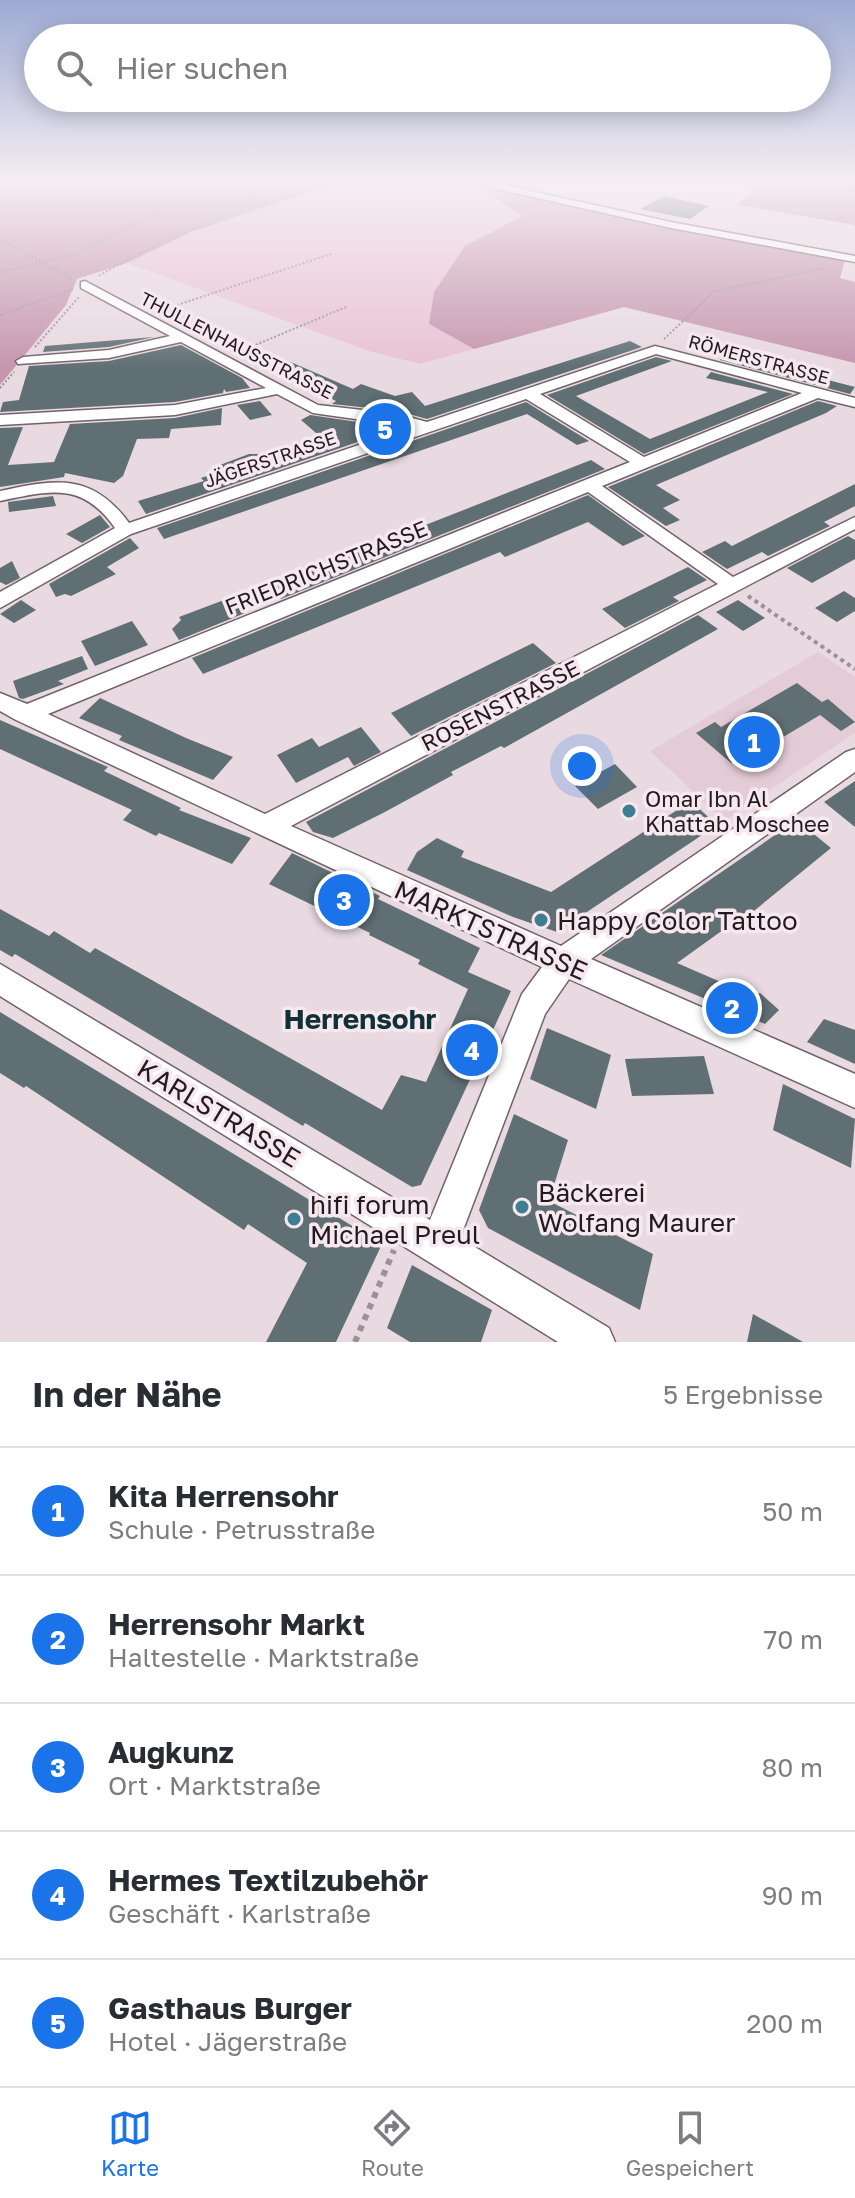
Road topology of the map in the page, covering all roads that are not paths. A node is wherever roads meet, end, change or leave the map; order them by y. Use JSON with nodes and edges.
{"nodes":[{"id":1,"x":772,"y":244,"type":"edge"},
{"id":2,"x":855,"y":259,"type":"edge"},
{"id":3,"x":89,"y":288,"type":"road end"},
{"id":4,"x":181,"y":338,"type":"junction"},
{"id":5,"x":655,"y":350,"type":"joint"},
{"id":6,"x":23,"y":361,"type":"road end"},
{"id":7,"x":277,"y":390,"type":"junction"},
{"id":8,"x":816,"y":393,"type":"junction"},
{"id":9,"x":529,"y":394,"type":"junction"},
{"id":10,"x":855,"y":403,"type":"edge"},
{"id":11,"x":0,"y":420,"type":"edge"},
{"id":12,"x":425,"y":427,"type":"junction"},
{"id":13,"x":645,"y":464,"type":"junction"},
{"id":14,"x":591,"y":486,"type":"junction"},
{"id":15,"x":0,"y":496,"type":"edge"},
{"id":16,"x":855,"y":522,"type":"edge"},
{"id":17,"x":125,"y":530,"type":"junction"},
{"id":18,"x":732,"y":585,"type":"junction"},
{"id":19,"x":0,"y":601,"type":"edge"},
{"id":20,"x":0,"y":701,"type":"edge"},
{"id":21,"x":24,"y":714,"type":"junction"},
{"id":22,"x":855,"y":759,"type":"edge"},
{"id":23,"x":268,"y":825,"type":"junction"},
{"id":24,"x":564,"y":961,"type":"junction"},
{"id":25,"x":0,"y":979,"type":"edge"},
{"id":26,"x":855,"y":1091,"type":"edge"},
{"id":27,"x":438,"y":1246,"type":"junction"},
{"id":28,"x":595,"y":1342,"type":"edge"}],
"edges":[{"from":1,"to":2,"type":"street"},
{"from":3,"to":4,"type":"street","name":"THULLENHAUSSTRASSE"},
{"from":4,"to":6,"type":"street"},
{"from":4,"to":7,"type":"street","name":"THULLENHAUSSTRASSE"},
{"from":5,"to":8,"type":"street","name":"RÖMERSTRASSE"},
{"from":5,"to":9,"type":"street","name":"JÄGERSTRASSE"},
{"from":7,"to":11,"type":"street"},
{"from":7,"to":12,"type":"street","name":"THULLENHAUSSTRASSE"},
{"from":8,"to":10,"type":"street","name":"RÖMERSTRASSE"},
{"from":8,"to":13,"type":"street","name":"FRIEDRICHSTRASSE"},
{"from":9,"to":12,"type":"street","name":"JÄGERSTRASSE"},
{"from":9,"to":13,"type":"street"},
{"from":12,"to":17,"type":"street","name":"JÄGERSTRASSE"},
{"from":13,"to":14,"type":"street","name":"FRIEDRICHSTRASSE"},
{"from":14,"to":18,"type":"street"},
{"from":14,"to":21,"type":"street","name":"FRIEDRICHSTRASSE"},
{"from":15,"to":17,"type":"street"},
{"from":16,"to":18,"type":"street","name":"ROSENSTRASSE"},
{"from":17,"to":19,"type":"street","name":"JÄGERSTRASSE"},
{"from":18,"to":23,"type":"street","name":"ROSENSTRASSE"},
{"from":20,"to":21,"type":"street","name":"MARKTSTRASSE"},
{"from":21,"to":23,"type":"street","name":"MARKTSTRASSE"},
{"from":22,"to":24,"type":"street"},
{"from":23,"to":24,"type":"street","name":"MARKTSTRASSE"},
{"from":24,"to":26,"type":"street","name":"MARKTSTRASSE"},
{"from":24,"to":27,"type":"street"},
{"from":25,"to":27,"type":"street","name":"KARLSTRASSE"},
{"from":27,"to":28,"type":"street","name":"KARLSTRASSE"}]}
